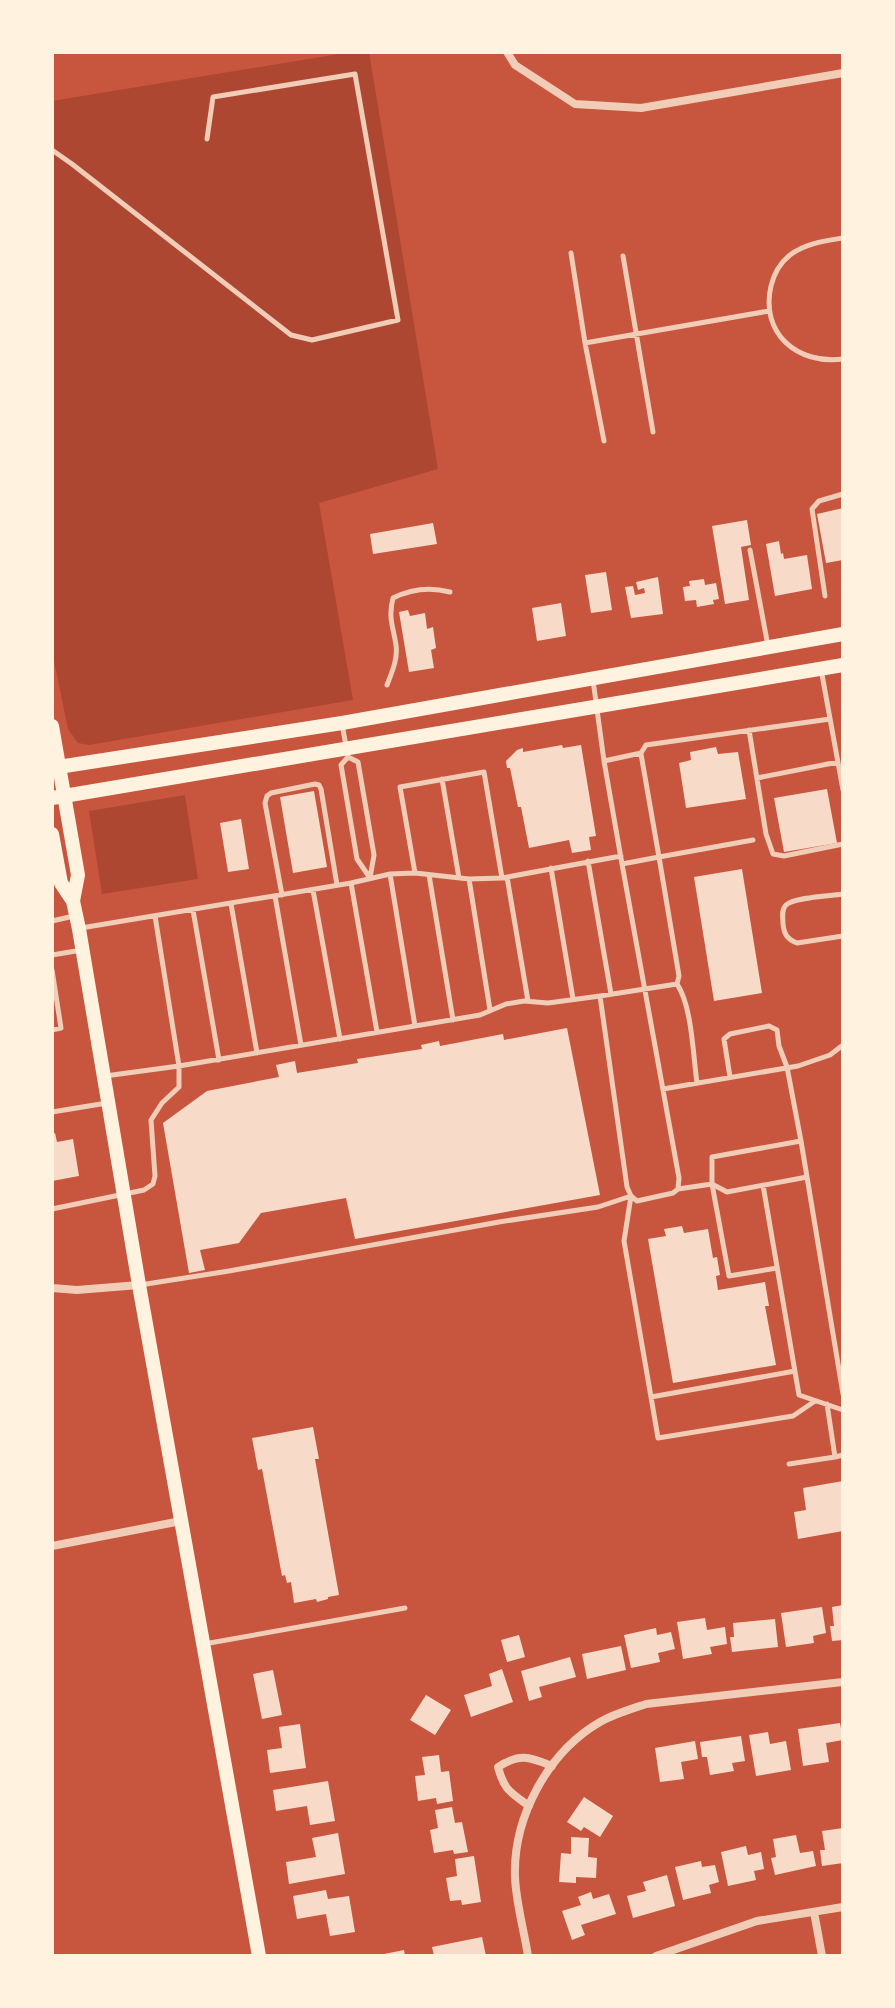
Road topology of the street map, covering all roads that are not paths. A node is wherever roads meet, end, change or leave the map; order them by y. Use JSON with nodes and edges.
{"nodes":[{"id":1,"x":507,"y":52,"type":"edge"},
{"id":2,"x":843,"y":73,"type":"edge"},
{"id":3,"x":207,"y":139,"type":"dead end"},
{"id":4,"x":52,"y":150,"type":"edge"},
{"id":5,"x":843,"y":238,"type":"edge"},
{"id":6,"x":571,"y":253,"type":"dead end"},
{"id":7,"x":623,"y":256,"type":"dead end"},
{"id":8,"x":769,"y":311,"type":"junction"},
{"id":9,"x":636,"y":335,"type":"junction"},
{"id":10,"x":585,"y":343,"type":"junction"},
{"id":11,"x":843,"y":359,"type":"edge"},
{"id":12,"x":653,"y":432,"type":"dead end"},
{"id":13,"x":604,"y":441,"type":"dead end"},
{"id":14,"x":843,"y":494,"type":"edge"},
{"id":15,"x":750,"y":550,"type":"dead end"},
{"id":16,"x":450,"y":592,"type":"dead end"},
{"id":17,"x":825,"y":596,"type":"dead end"},
{"id":18,"x":843,"y":634,"type":"edge"},
{"id":19,"x":768,"y":647,"type":"junction"},
{"id":20,"x":843,"y":665,"type":"edge"},
{"id":21,"x":821,"y":669,"type":"junction"},
{"id":22,"x":593,"y":678,"type":"junction"},
{"id":23,"x":387,"y":685,"type":"dead end"},
{"id":24,"x":598,"y":706,"type":"junction"},
{"id":25,"x":830,"y":719,"type":"junction"},
{"id":26,"x":342,"y":723,"type":"junction"},
{"id":27,"x":52,"y":726,"type":"edge"},
{"id":28,"x":749,"y":730,"type":"junction"},
{"id":29,"x":843,"y":744,"type":"edge"},
{"id":30,"x":835,"y":746,"type":"junction"},
{"id":31,"x":348,"y":753,"type":"junction"},
{"id":32,"x":641,"y":753,"type":"junction"},
{"id":33,"x":604,"y":761,"type":"junction"},
{"id":34,"x":838,"y":762,"type":"junction"},
{"id":35,"x":56,"y":768,"type":"edge"},
{"id":36,"x":757,"y":778,"type":"junction"},
{"id":37,"x":442,"y":779,"type":"junction"},
{"id":38,"x":843,"y":789,"type":"edge"},
{"id":39,"x":58,"y":797,"type":"edge"},
{"id":40,"x":52,"y":834,"type":"edge"},
{"id":41,"x":753,"y":840,"type":"dead end"},
{"id":42,"x":843,"y":844,"type":"edge"},
{"id":43,"x":54,"y":857,"type":"edge"},
{"id":44,"x":659,"y":857,"type":"junction"},
{"id":45,"x":622,"y":860,"type":"junction"},
{"id":46,"x":588,"y":861,"type":"junction"},
{"id":47,"x":551,"y":868,"type":"junction"},
{"id":48,"x":415,"y":873,"type":"junction"},
{"id":49,"x":390,"y":874,"type":"junction"},
{"id":50,"x":429,"y":875,"type":"junction"},
{"id":51,"x":504,"y":877,"type":"junction"},
{"id":52,"x":370,"y":878,"type":"junction"},
{"id":53,"x":459,"y":878,"type":"junction"},
{"id":54,"x":469,"y":879,"type":"junction"},
{"id":55,"x":351,"y":883,"type":"junction"},
{"id":56,"x":337,"y":885,"type":"junction"},
{"id":57,"x":313,"y":890,"type":"junction"},
{"id":58,"x":843,"y":894,"type":"edge"},
{"id":59,"x":278,"y":896,"type":"junction"},
{"id":60,"x":231,"y":904,"type":"junction"},
{"id":61,"x":193,"y":910,"type":"junction"},
{"id":62,"x":76,"y":915,"type":"junction"},
{"id":63,"x":155,"y":916,"type":"junction"},
{"id":64,"x":52,"y":921,"type":"edge"},
{"id":65,"x":843,"y":936,"type":"edge"},
{"id":66,"x":83,"y":950,"type":"junction"},
{"id":67,"x":52,"y":955,"type":"edge"},
{"id":68,"x":52,"y":970,"type":"edge"},
{"id":69,"x":677,"y":984,"type":"junction"},
{"id":70,"x":645,"y":988,"type":"junction"},
{"id":71,"x":611,"y":994,"type":"junction"},
{"id":72,"x":600,"y":996,"type":"junction"},
{"id":73,"x":573,"y":999,"type":"junction"},
{"id":74,"x":528,"y":1001,"type":"junction"},
{"id":75,"x":490,"y":1010,"type":"junction"},
{"id":76,"x":453,"y":1020,"type":"junction"},
{"id":77,"x":415,"y":1026,"type":"junction"},
{"id":78,"x":52,"y":1030,"type":"edge"},
{"id":79,"x":377,"y":1032,"type":"junction"},
{"id":80,"x":340,"y":1039,"type":"junction"},
{"id":81,"x":843,"y":1045,"type":"edge"},
{"id":82,"x":301,"y":1046,"type":"junction"},
{"id":83,"x":257,"y":1053,"type":"junction"},
{"id":84,"x":219,"y":1060,"type":"junction"},
{"id":85,"x":179,"y":1066,"type":"junction"},
{"id":86,"x":787,"y":1067,"type":"junction"},
{"id":87,"x":104,"y":1077,"type":"junction"},
{"id":88,"x":730,"y":1077,"type":"junction"},
{"id":89,"x":697,"y":1083,"type":"junction"},
{"id":90,"x":663,"y":1089,"type":"junction"},
{"id":91,"x":108,"y":1103,"type":"junction"},
{"id":92,"x":52,"y":1112,"type":"edge"},
{"id":93,"x":801,"y":1141,"type":"junction"},
{"id":94,"x":807,"y":1177,"type":"junction"},
{"id":95,"x":712,"y":1184,"type":"junction"},
{"id":96,"x":763,"y":1185,"type":"junction"},
{"id":97,"x":678,"y":1189,"type":"junction"},
{"id":98,"x":124,"y":1195,"type":"junction"},
{"id":99,"x":631,"y":1196,"type":"junction"},
{"id":100,"x":52,"y":1209,"type":"edge"},
{"id":101,"x":777,"y":1268,"type":"junction"},
{"id":102,"x":139,"y":1285,"type":"junction"},
{"id":103,"x":52,"y":1288,"type":"edge"},
{"id":104,"x":795,"y":1371,"type":"junction"},
{"id":105,"x":843,"y":1394,"type":"edge"},
{"id":106,"x":651,"y":1397,"type":"junction"},
{"id":107,"x":816,"y":1401,"type":"junction"},
{"id":108,"x":827,"y":1404,"type":"junction"},
{"id":109,"x":843,"y":1410,"type":"edge"},
{"id":110,"x":843,"y":1455,"type":"edge"},
{"id":111,"x":835,"y":1457,"type":"junction"},
{"id":112,"x":789,"y":1464,"type":"dead end"},
{"id":113,"x":181,"y":1521,"type":"junction"},
{"id":114,"x":52,"y":1546,"type":"edge"},
{"id":115,"x":405,"y":1608,"type":"dead end"},
{"id":116,"x":203,"y":1645,"type":"junction"},
{"id":117,"x":843,"y":1682,"type":"edge"},
{"id":118,"x":552,"y":1766,"type":"junction"},
{"id":119,"x":529,"y":1806,"type":"junction"},
{"id":120,"x":843,"y":1907,"type":"edge"},
{"id":121,"x":814,"y":1912,"type":"junction"},
{"id":122,"x":259,"y":1956,"type":"edge"},
{"id":123,"x":528,"y":1956,"type":"edge"},
{"id":124,"x":656,"y":1956,"type":"edge"},
{"id":125,"x":822,"y":1956,"type":"edge"}],
"edges":[{"from":1,"to":2,"type":"street"},
{"from":3,"to":4,"type":"lane"},
{"from":5,"to":8,"type":"lane"},
{"from":6,"to":10,"type":"lane"},
{"from":7,"to":9,"type":"lane"},
{"from":8,"to":9,"type":"lane"},
{"from":8,"to":11,"type":"lane"},
{"from":9,"to":10,"type":"lane"},
{"from":9,"to":12,"type":"lane"},
{"from":10,"to":13,"type":"lane"},
{"from":14,"to":17,"type":"lane"},
{"from":15,"to":19,"type":"lane"},
{"from":16,"to":23,"type":"lane"},
{"from":18,"to":19,"type":"main road"},
{"from":19,"to":22,"type":"main road"},
{"from":20,"to":21,"type":"main road"},
{"from":21,"to":24,"type":"main road"},
{"from":21,"to":25,"type":"lane"},
{"from":22,"to":24,"type":"lane"},
{"from":22,"to":26,"type":"main road"},
{"from":24,"to":31,"type":"main road"},
{"from":24,"to":33,"type":"lane"},
{"from":25,"to":28,"type":"lane"},
{"from":25,"to":30,"type":"lane"},
{"from":26,"to":31,"type":"lane"},
{"from":26,"to":35,"type":"main road"},
{"from":27,"to":35,"type":"main road"},
{"from":28,"to":32,"type":"lane"},
{"from":28,"to":36,"type":"lane"},
{"from":29,"to":30,"type":"lane"},
{"from":30,"to":34,"type":"lane"},
{"from":31,"to":39,"type":"main road"},
{"from":31,"to":52,"type":"lane"},
{"from":31,"to":52,"type":"lane"},
{"from":32,"to":33,"type":"lane"},
{"from":32,"to":44,"type":"lane"},
{"from":33,"to":45,"type":"lane"},
{"from":34,"to":36,"type":"lane"},
{"from":34,"to":38,"type":"lane"},
{"from":35,"to":39,"type":"main road"},
{"from":36,"to":42,"type":"lane"},
{"from":37,"to":48,"type":"lane"},
{"from":37,"to":51,"type":"lane"},
{"from":37,"to":53,"type":"lane"},
{"from":39,"to":62,"type":"main road"},
{"from":40,"to":43,"type":"main road"},
{"from":41,"to":44,"type":"lane"},
{"from":43,"to":62,"type":"main road"},
{"from":44,"to":45,"type":"lane"},
{"from":44,"to":69,"type":"lane"},
{"from":45,"to":46,"type":"lane"},
{"from":45,"to":70,"type":"lane"},
{"from":46,"to":47,"type":"lane"},
{"from":46,"to":71,"type":"lane"},
{"from":47,"to":51,"type":"lane"},
{"from":47,"to":73,"type":"lane"},
{"from":48,"to":49,"type":"lane"},
{"from":48,"to":50,"type":"lane"},
{"from":49,"to":52,"type":"lane"},
{"from":49,"to":77,"type":"lane"},
{"from":50,"to":53,"type":"lane"},
{"from":50,"to":76,"type":"lane"},
{"from":51,"to":54,"type":"lane"},
{"from":51,"to":74,"type":"lane"},
{"from":52,"to":55,"type":"lane"},
{"from":53,"to":54,"type":"lane"},
{"from":54,"to":75,"type":"lane"},
{"from":55,"to":56,"type":"lane"},
{"from":55,"to":79,"type":"lane"},
{"from":56,"to":57,"type":"lane"},
{"from":56,"to":59,"type":"lane"},
{"from":57,"to":59,"type":"lane"},
{"from":57,"to":80,"type":"lane"},
{"from":58,"to":65,"type":"lane"},
{"from":59,"to":60,"type":"lane"},
{"from":59,"to":82,"type":"lane"},
{"from":60,"to":61,"type":"lane"},
{"from":60,"to":83,"type":"lane"},
{"from":61,"to":63,"type":"lane"},
{"from":61,"to":84,"type":"lane"},
{"from":62,"to":63,"type":"lane"},
{"from":62,"to":64,"type":"lane"},
{"from":62,"to":66,"type":"main road"},
{"from":63,"to":85,"type":"lane"},
{"from":66,"to":67,"type":"lane"},
{"from":66,"to":87,"type":"main road"},
{"from":68,"to":78,"type":"lane"},
{"from":69,"to":70,"type":"lane"},
{"from":69,"to":89,"type":"lane"},
{"from":70,"to":71,"type":"lane"},
{"from":70,"to":90,"type":"lane"},
{"from":71,"to":72,"type":"lane"},
{"from":72,"to":73,"type":"lane"},
{"from":72,"to":99,"type":"lane"},
{"from":73,"to":74,"type":"lane"},
{"from":74,"to":75,"type":"lane"},
{"from":75,"to":76,"type":"lane"},
{"from":76,"to":77,"type":"lane"},
{"from":77,"to":79,"type":"lane"},
{"from":79,"to":80,"type":"lane"},
{"from":80,"to":82,"type":"lane"},
{"from":81,"to":86,"type":"lane"},
{"from":82,"to":83,"type":"lane"},
{"from":83,"to":84,"type":"lane"},
{"from":84,"to":85,"type":"lane"},
{"from":85,"to":87,"type":"lane"},
{"from":85,"to":98,"type":"lane"},
{"from":86,"to":88,"type":"lane"},
{"from":86,"to":88,"type":"lane"},
{"from":86,"to":93,"type":"lane"},
{"from":87,"to":91,"type":"main road"},
{"from":88,"to":89,"type":"lane"},
{"from":89,"to":90,"type":"lane"},
{"from":90,"to":97,"type":"lane"},
{"from":91,"to":92,"type":"lane"},
{"from":91,"to":98,"type":"main road"},
{"from":93,"to":94,"type":"lane"},
{"from":93,"to":95,"type":"lane"},
{"from":94,"to":96,"type":"lane"},
{"from":94,"to":105,"type":"lane"},
{"from":95,"to":96,"type":"lane"},
{"from":95,"to":97,"type":"lane"},
{"from":95,"to":101,"type":"lane"},
{"from":96,"to":101,"type":"lane"},
{"from":97,"to":99,"type":"lane"},
{"from":98,"to":100,"type":"lane"},
{"from":98,"to":102,"type":"main road"},
{"from":99,"to":102,"type":"lane"},
{"from":99,"to":106,"type":"lane"},
{"from":101,"to":104,"type":"lane"},
{"from":102,"to":103,"type":"street"},
{"from":102,"to":113,"type":"main road"},
{"from":104,"to":106,"type":"lane"},
{"from":104,"to":107,"type":"lane"},
{"from":106,"to":107,"type":"lane"},
{"from":107,"to":108,"type":"lane"},
{"from":108,"to":109,"type":"lane"},
{"from":108,"to":111,"type":"lane"},
{"from":110,"to":111,"type":"lane"},
{"from":111,"to":112,"type":"lane"},
{"from":113,"to":114,"type":"street"},
{"from":113,"to":116,"type":"main road"},
{"from":115,"to":116,"type":"lane"},
{"from":116,"to":122,"type":"main road"},
{"from":117,"to":118,"type":"street"},
{"from":118,"to":119,"type":"street"},
{"from":118,"to":119,"type":"street"},
{"from":119,"to":123,"type":"street"},
{"from":120,"to":121,"type":"street"},
{"from":121,"to":124,"type":"street"},
{"from":121,"to":125,"type":"street"}]}
